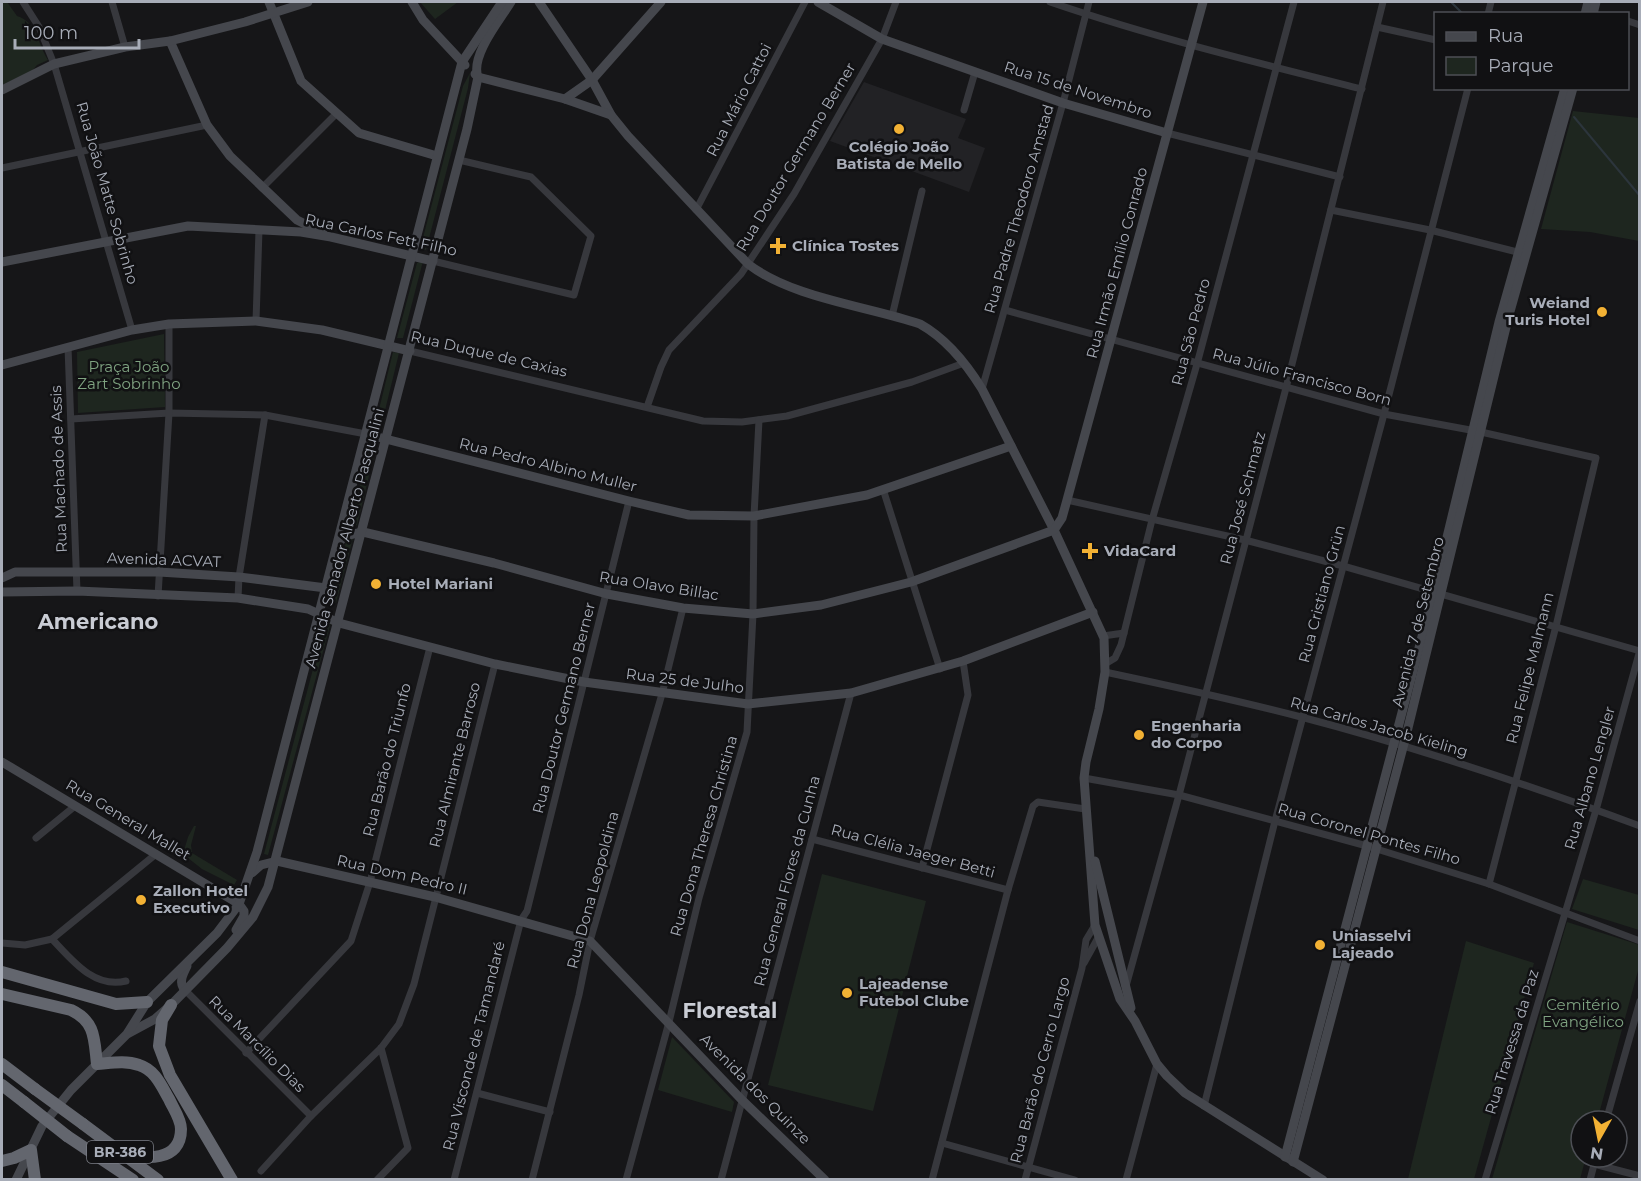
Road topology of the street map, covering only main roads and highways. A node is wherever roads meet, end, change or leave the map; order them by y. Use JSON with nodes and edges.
{"nodes":[{"id":1,"x":269,"y":2,"type":"edge"},
{"id":2,"x":308,"y":2,"type":"edge"},
{"id":3,"x":412,"y":2,"type":"edge"},
{"id":4,"x":502,"y":2,"type":"edge"},
{"id":5,"x":511,"y":2,"type":"edge"},
{"id":6,"x":539,"y":2,"type":"edge"},
{"id":7,"x":661,"y":2,"type":"edge"},
{"id":8,"x":818,"y":2,"type":"edge"},
{"id":9,"x":1203,"y":2,"type":"edge"},
{"id":10,"x":274,"y":14,"type":"junction"},
{"id":11,"x":171,"y":41,"type":"junction"},
{"id":12,"x":462,"y":62,"type":"junction"},
{"id":13,"x":478,"y":77,"type":"junction"},
{"id":14,"x":592,"y":80,"type":"junction"},
{"id":15,"x":2,"y":90,"type":"edge"},
{"id":16,"x":1564,"y":90,"type":"edge"},
{"id":17,"x":1572,"y":90,"type":"edge"},
{"id":18,"x":565,"y":99,"type":"junction"},
{"id":19,"x":610,"y":115,"type":"junction"},
{"id":20,"x":1167,"y":133,"type":"junction"},
{"id":21,"x":437,"y":156,"type":"junction"},
{"id":22,"x":295,"y":225,"type":"junction"},
{"id":23,"x":1523,"y":253,"type":"junction"},
{"id":24,"x":411,"y":256,"type":"junction"},
{"id":25,"x":433,"y":261,"type":"junction"},
{"id":26,"x":2,"y":262,"type":"edge"},
{"id":27,"x":388,"y":346,"type":"junction"},
{"id":28,"x":410,"y":351,"type":"junction"},
{"id":29,"x":2,"y":364,"type":"edge"},
{"id":30,"x":366,"y":434,"type":"junction"},
{"id":31,"x":387,"y":439,"type":"junction"},
{"id":32,"x":1011,"y":446,"type":"junction"},
{"id":33,"x":1054,"y":530,"type":"junction"},
{"id":34,"x":363,"y":531,"type":"junction"},
{"id":35,"x":337,"y":546,"type":"junction"},
{"id":36,"x":2,"y":567,"type":"edge"},
{"id":37,"x":15,"y":572,"type":"junction"},
{"id":38,"x":2,"y":578,"type":"edge"},
{"id":39,"x":326,"y":588,"type":"junction"},
{"id":40,"x":2,"y":592,"type":"edge"},
{"id":41,"x":1093,"y":612,"type":"junction"},
{"id":42,"x":319,"y":614,"type":"junction"},
{"id":43,"x":339,"y":622,"type":"junction"},
{"id":44,"x":2,"y":762,"type":"edge"},
{"id":45,"x":1088,"y":832,"type":"junction"},
{"id":46,"x":277,"y":861,"type":"junction"},
{"id":47,"x":248,"y":879,"type":"junction"},
{"id":48,"x":239,"y":904,"type":"junction"},
{"id":49,"x":520,"y":920,"type":"joint"},
{"id":50,"x":1095,"y":925,"type":"junction"},
{"id":51,"x":1109,"y":926,"type":"junction"},
{"id":52,"x":1099,"y":936,"type":"junction"},
{"id":53,"x":227,"y":948,"type":"junction"},
{"id":54,"x":189,"y":961,"type":"junction"},
{"id":55,"x":2,"y":972,"type":"edge"},
{"id":56,"x":185,"y":990,"type":"junction"},
{"id":57,"x":2,"y":994,"type":"edge"},
{"id":58,"x":1123,"y":994,"type":"junction"},
{"id":59,"x":147,"y":1002,"type":"junction"},
{"id":60,"x":171,"y":1005,"type":"junction"},
{"id":61,"x":127,"y":1034,"type":"junction"},
{"id":62,"x":2,"y":1064,"type":"edge"},
{"id":63,"x":97,"y":1064,"type":"junction"},
{"id":64,"x":2,"y":1085,"type":"edge"},
{"id":65,"x":31,"y":1150,"type":"junction"},
{"id":66,"x":122,"y":1154,"type":"junction"},
{"id":67,"x":1289,"y":1160,"type":"junction"},
{"id":68,"x":2,"y":1161,"type":"edge"},
{"id":69,"x":129,"y":1178,"type":"edge"},
{"id":70,"x":16,"y":1179,"type":"edge"},
{"id":71,"x":35,"y":1179,"type":"edge"},
{"id":72,"x":158,"y":1179,"type":"edge"},
{"id":73,"x":232,"y":1179,"type":"edge"},
{"id":74,"x":825,"y":1179,"type":"edge"},
{"id":75,"x":1323,"y":1179,"type":"edge"}],
"edges":[{"from":1,"to":10,"type":"main road"},
{"from":2,"to":10,"type":"main road"},
{"from":3,"to":12,"type":"main road"},
{"from":4,"to":12,"type":"main road","name":"Avenida Senador Alberto Pasqualini"},
{"from":5,"to":13,"type":"main road","name":"Avenida Senador Alberto Pasqualini"},
{"from":6,"to":14,"type":"main road"},
{"from":7,"to":14,"type":"main road"},
{"from":8,"to":20,"type":"main road","name":"Rua 15 de Novembro"},
{"from":9,"to":20,"type":"main road","name":"Rua Irmão Emílio Conrado"},
{"from":10,"to":11,"type":"main road"},
{"from":10,"to":21,"type":"main road"},
{"from":11,"to":15,"type":"main road"},
{"from":11,"to":22,"type":"main road","name":"Rua Carlos Fett Filho"},
{"from":12,"to":13,"type":"main road"},
{"from":12,"to":21,"type":"main road","name":"Avenida Senador Alberto Pasqualini"},
{"from":13,"to":18,"type":"main road"},
{"from":13,"to":25,"type":"main road","name":"Avenida Senador Alberto Pasqualini"},
{"from":14,"to":18,"type":"main road"},
{"from":14,"to":19,"type":"main road"},
{"from":16,"to":23,"type":"main road","name":"Avenida 7 de Setembro"},
{"from":17,"to":23,"type":"main road","name":"Avenida 7 de Setembro"},
{"from":18,"to":19,"type":"main road"},
{"from":19,"to":32,"type":"main road"},
{"from":20,"to":33,"type":"main road","name":"Rua Irmão Emílio Conrado"},
{"from":21,"to":24,"type":"main road","name":"Avenida Senador Alberto Pasqualini"},
{"from":22,"to":24,"type":"main road","name":"Rua Carlos Fett Filho"},
{"from":22,"to":26,"type":"main road"},
{"from":23,"to":67,"type":"main road","name":"Avenida 7 de Setembro"},
{"from":24,"to":25,"type":"main road","name":"Rua Carlos Fett Filho"},
{"from":24,"to":27,"type":"main road","name":"Avenida Senador Alberto Pasqualini"},
{"from":25,"to":28,"type":"main road","name":"Avenida Senador Alberto Pasqualini"},
{"from":27,"to":28,"type":"main road","name":"Rua Duque de Caxias"},
{"from":27,"to":29,"type":"main road","name":"Rua Duque de Caxias"},
{"from":27,"to":30,"type":"main road","name":"Avenida Senador Alberto Pasqualini"},
{"from":28,"to":31,"type":"main road","name":"Avenida Senador Alberto Pasqualini"},
{"from":30,"to":31,"type":"main road","name":"Rua Pedro Albino Muller"},
{"from":30,"to":35,"type":"main road","name":"Avenida Senador Alberto Pasqualini"},
{"from":31,"to":32,"type":"main road","name":"Rua Pedro Albino Muller"},
{"from":31,"to":34,"type":"main road","name":"Avenida Senador Alberto Pasqualini"},
{"from":32,"to":33,"type":"main road"},
{"from":33,"to":34,"type":"main road","name":"Rua Olavo Billac"},
{"from":33,"to":41,"type":"main road"},
{"from":34,"to":35,"type":"main road"},
{"from":34,"to":43,"type":"main road","name":"Avenida Senador Alberto Pasqualini"},
{"from":35,"to":39,"type":"main road","name":"Avenida Senador Alberto Pasqualini"},
{"from":36,"to":37,"type":"main road"},
{"from":37,"to":38,"type":"main road","name":"Avenida ACVAT"},
{"from":37,"to":39,"type":"main road","name":"Avenida ACVAT"},
{"from":39,"to":42,"type":"main road","name":"Avenida Senador Alberto Pasqualini"},
{"from":40,"to":42,"type":"main road"},
{"from":41,"to":43,"type":"main road","name":"Rua 25 de Julho"},
{"from":41,"to":45,"type":"main road"},
{"from":42,"to":43,"type":"main road","name":"Rua 25 de Julho"},
{"from":42,"to":47,"type":"main road","name":"Avenida Senador Alberto Pasqualini"},
{"from":43,"to":46,"type":"main road","name":"Avenida Senador Alberto Pasqualini"},
{"from":44,"to":48,"type":"main road","name":"Rua General Mallet"},
{"from":45,"to":50,"type":"main road"},
{"from":45,"to":51,"type":"main road"},
{"from":46,"to":47,"type":"main road"},
{"from":46,"to":49,"type":"main road","name":"Rua Dom Pedro II"},
{"from":46,"to":53,"type":"main road","name":"Avenida Senador Alberto Pasqualini"},
{"from":47,"to":48,"type":"main road","name":"Avenida Senador Alberto Pasqualini"},
{"from":48,"to":53,"type":"main road"},
{"from":48,"to":54,"type":"main road","name":"Avenida Senador Alberto Pasqualini"},
{"from":49,"to":74,"type":"main road","name":"Avenida dos Quinze"},
{"from":50,"to":51,"type":"main road"},
{"from":50,"to":52,"type":"main road"},
{"from":51,"to":52,"type":"main road"},
{"from":51,"to":58,"type":"main road"},
{"from":52,"to":58,"type":"main road"},
{"from":53,"to":56,"type":"main road","name":"Avenida Senador Alberto Pasqualini"},
{"from":54,"to":56,"type":"main road"},
{"from":54,"to":59,"type":"main road","name":"Avenida Senador Alberto Pasqualini"},
{"from":55,"to":59,"type":"highway"},
{"from":56,"to":60,"type":"main road","name":"Avenida Senador Alberto Pasqualini"},
{"from":57,"to":63,"type":"highway"},
{"from":58,"to":67,"type":"main road"},
{"from":59,"to":61,"type":"main road","name":"Avenida Senador Alberto Pasqualini"},
{"from":60,"to":61,"type":"main road","name":"Avenida Senador Alberto Pasqualini"},
{"from":60,"to":73,"type":"highway"},
{"from":61,"to":63,"type":"main road","name":"Avenida Senador Alberto Pasqualini"},
{"from":62,"to":66,"type":"highway","number":"BR-386","bridge":true},
{"from":63,"to":65,"type":"main road","name":"Avenida Senador Alberto Pasqualini"},
{"from":63,"to":66,"type":"highway"},
{"from":64,"to":69,"type":"highway","number":"BR-386","bridge":true},
{"from":65,"to":68,"type":"highway"},
{"from":65,"to":70,"type":"main road","name":"Avenida Senador Alberto Pasqualini"},
{"from":65,"to":71,"type":"highway"},
{"from":66,"to":72,"type":"highway","number":"BR-386"},
{"from":67,"to":75,"type":"main road"}]}
